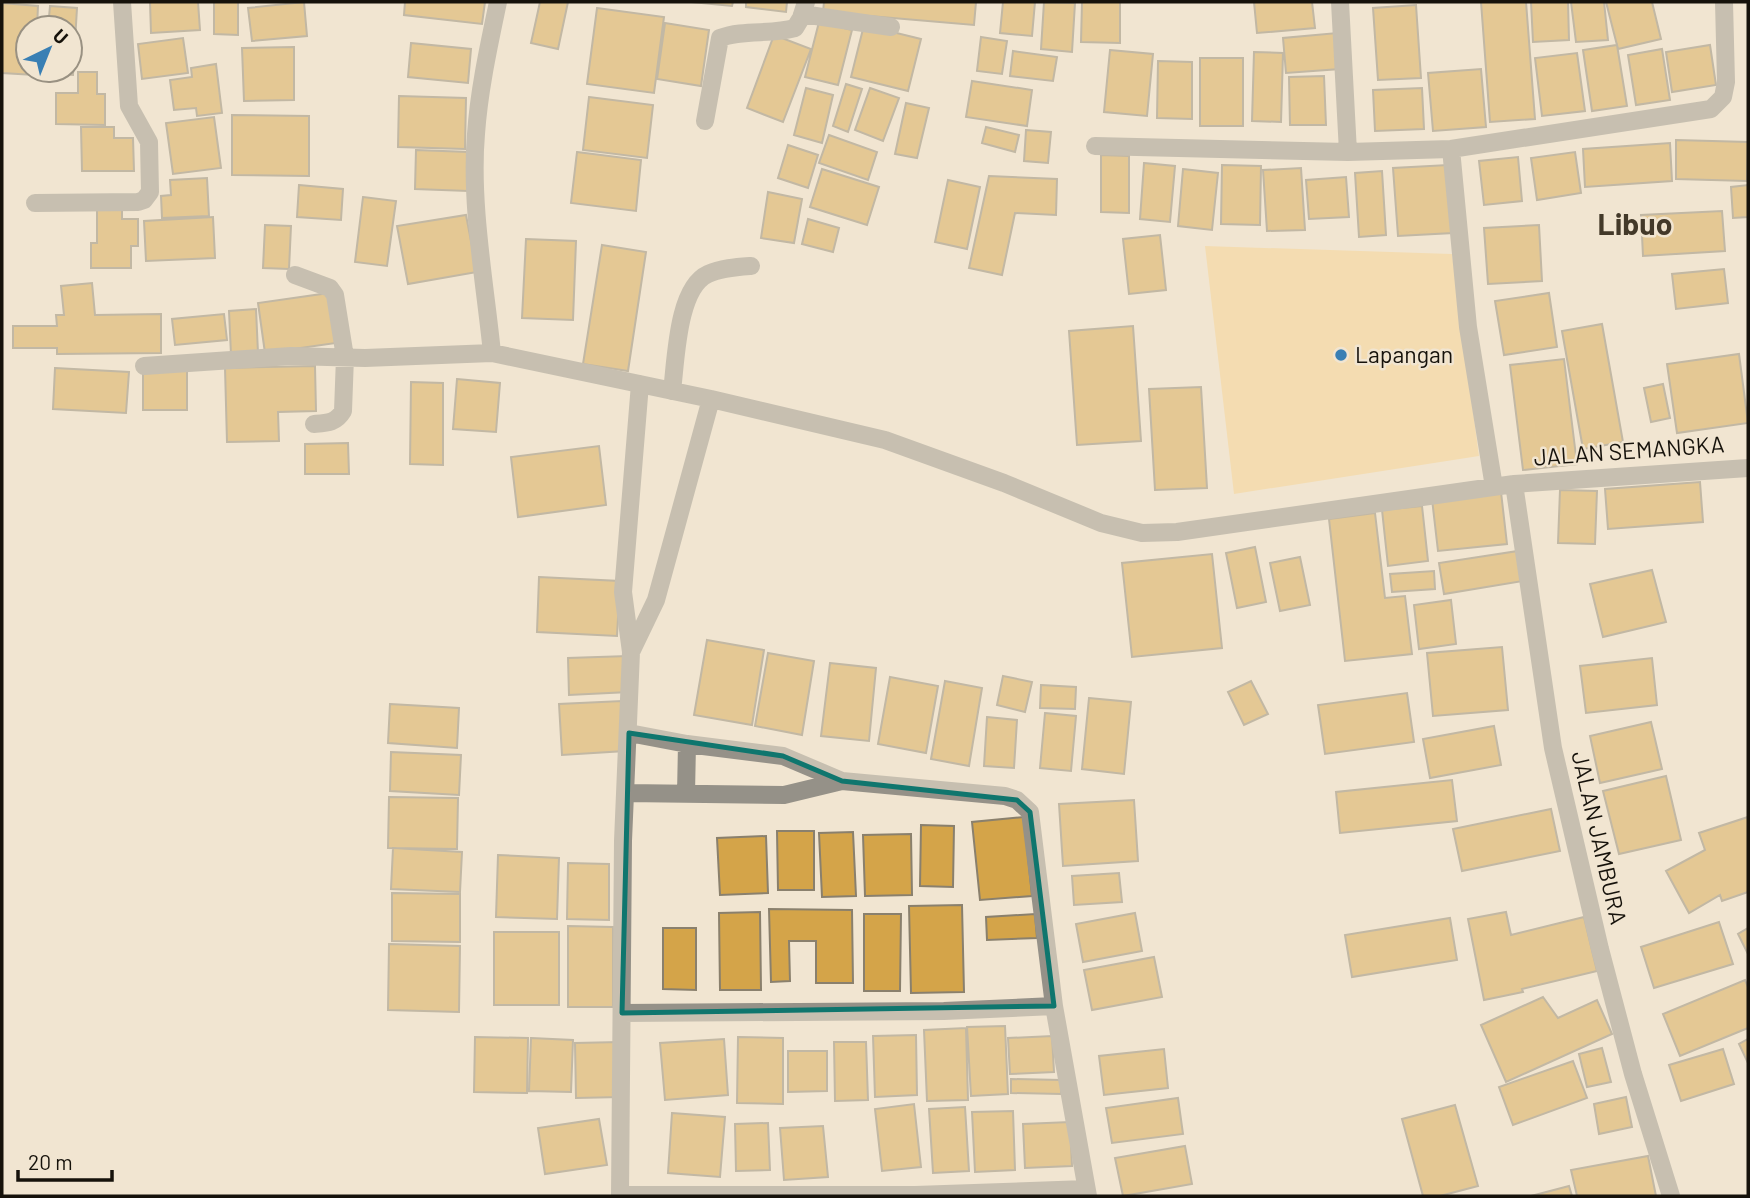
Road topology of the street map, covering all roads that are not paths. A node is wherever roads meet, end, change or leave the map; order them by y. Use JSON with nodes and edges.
{"nodes":[{"id":1,"x":122,"y":2,"type":"edge"},
{"id":2,"x":498,"y":2,"type":"edge"},
{"id":3,"x":1339,"y":2,"type":"edge"},
{"id":4,"x":1724,"y":2,"type":"edge"},
{"id":5,"x":804,"y":8,"type":"edge"},
{"id":6,"x":891,"y":27,"type":"dead end"},
{"id":7,"x":705,"y":121,"type":"dead end"},
{"id":8,"x":1095,"y":146,"type":"dead end"},
{"id":9,"x":1451,"y":149,"type":"junction"},
{"id":10,"x":1348,"y":152,"type":"junction"},
{"id":11,"x":35,"y":203,"type":"dead end"},
{"id":12,"x":751,"y":266,"type":"dead end"},
{"id":13,"x":295,"y":275,"type":"dead end"},
{"id":14,"x":492,"y":353,"type":"junction"},
{"id":15,"x":345,"y":356,"type":"junction"},
{"id":16,"x":144,"y":366,"type":"dead end"},
{"id":17,"x":640,"y":384,"type":"junction"},
{"id":18,"x":671,"y":391,"type":"junction"},
{"id":19,"x":711,"y":399,"type":"junction"},
{"id":20,"x":314,"y":424,"type":"dead end"},
{"id":21,"x":1748,"y":468,"type":"edge"},
{"id":22,"x":1514,"y":484,"type":"junction"},
{"id":23,"x":1494,"y":487,"type":"junction"},
{"id":24,"x":632,"y":652,"type":"junction"},
{"id":25,"x":629,"y":733,"type":"junction"},
{"id":26,"x":687,"y":744,"type":"junction"},
{"id":27,"x":842,"y":781,"type":"junction"},
{"id":28,"x":626,"y":793,"type":"junction"},
{"id":29,"x":685,"y":794,"type":"junction"},
{"id":30,"x":1054,"y":1006,"type":"junction"},
{"id":31,"x":622,"y":1013,"type":"junction"},
{"id":32,"x":1087,"y":1192,"type":"edge"},
{"id":33,"x":620,"y":1196,"type":"edge"},
{"id":34,"x":1671,"y":1196,"type":"edge"}],
"edges":[{"from":1,"to":11,"type":"street"},
{"from":2,"to":14,"type":"street"},
{"from":3,"to":10,"type":"street"},
{"from":4,"to":9,"type":"street"},
{"from":5,"to":6,"type":"street"},
{"from":5,"to":7,"type":"street"},
{"from":8,"to":10,"type":"street"},
{"from":9,"to":10,"type":"street"},
{"from":9,"to":23,"type":"street"},
{"from":12,"to":18,"type":"street"},
{"from":13,"to":15,"type":"street"},
{"from":14,"to":15,"type":"street","name":"JALAN SEMANGKA"},
{"from":14,"to":17,"type":"street","name":"JALAN SEMANGKA"},
{"from":15,"to":16,"type":"street","name":"JALAN SEMANGKA"},
{"from":15,"to":20,"type":"street"},
{"from":17,"to":18,"type":"street","name":"JALAN SEMANGKA"},
{"from":17,"to":24,"type":"street"},
{"from":18,"to":19,"type":"street","name":"JALAN SEMANGKA"},
{"from":19,"to":23,"type":"street","name":"JALAN SEMANGKA"},
{"from":19,"to":24,"type":"street"},
{"from":21,"to":22,"type":"street","name":"JALAN SEMANGKA"},
{"from":22,"to":23,"type":"street","name":"JALAN SEMANGKA"},
{"from":22,"to":34,"type":"street","name":"JALAN JAMBURA"},
{"from":24,"to":25,"type":"street"},
{"from":25,"to":26,"type":"street"},
{"from":25,"to":28,"type":"street"},
{"from":26,"to":27,"type":"street"},
{"from":26,"to":29,"type":"street"},
{"from":27,"to":29,"type":"street"},
{"from":27,"to":30,"type":"street"},
{"from":28,"to":29,"type":"street"},
{"from":28,"to":31,"type":"street"},
{"from":30,"to":31,"type":"street"},
{"from":30,"to":32,"type":"street"},
{"from":31,"to":33,"type":"street"},
{"from":32,"to":33,"type":"street"}]}
